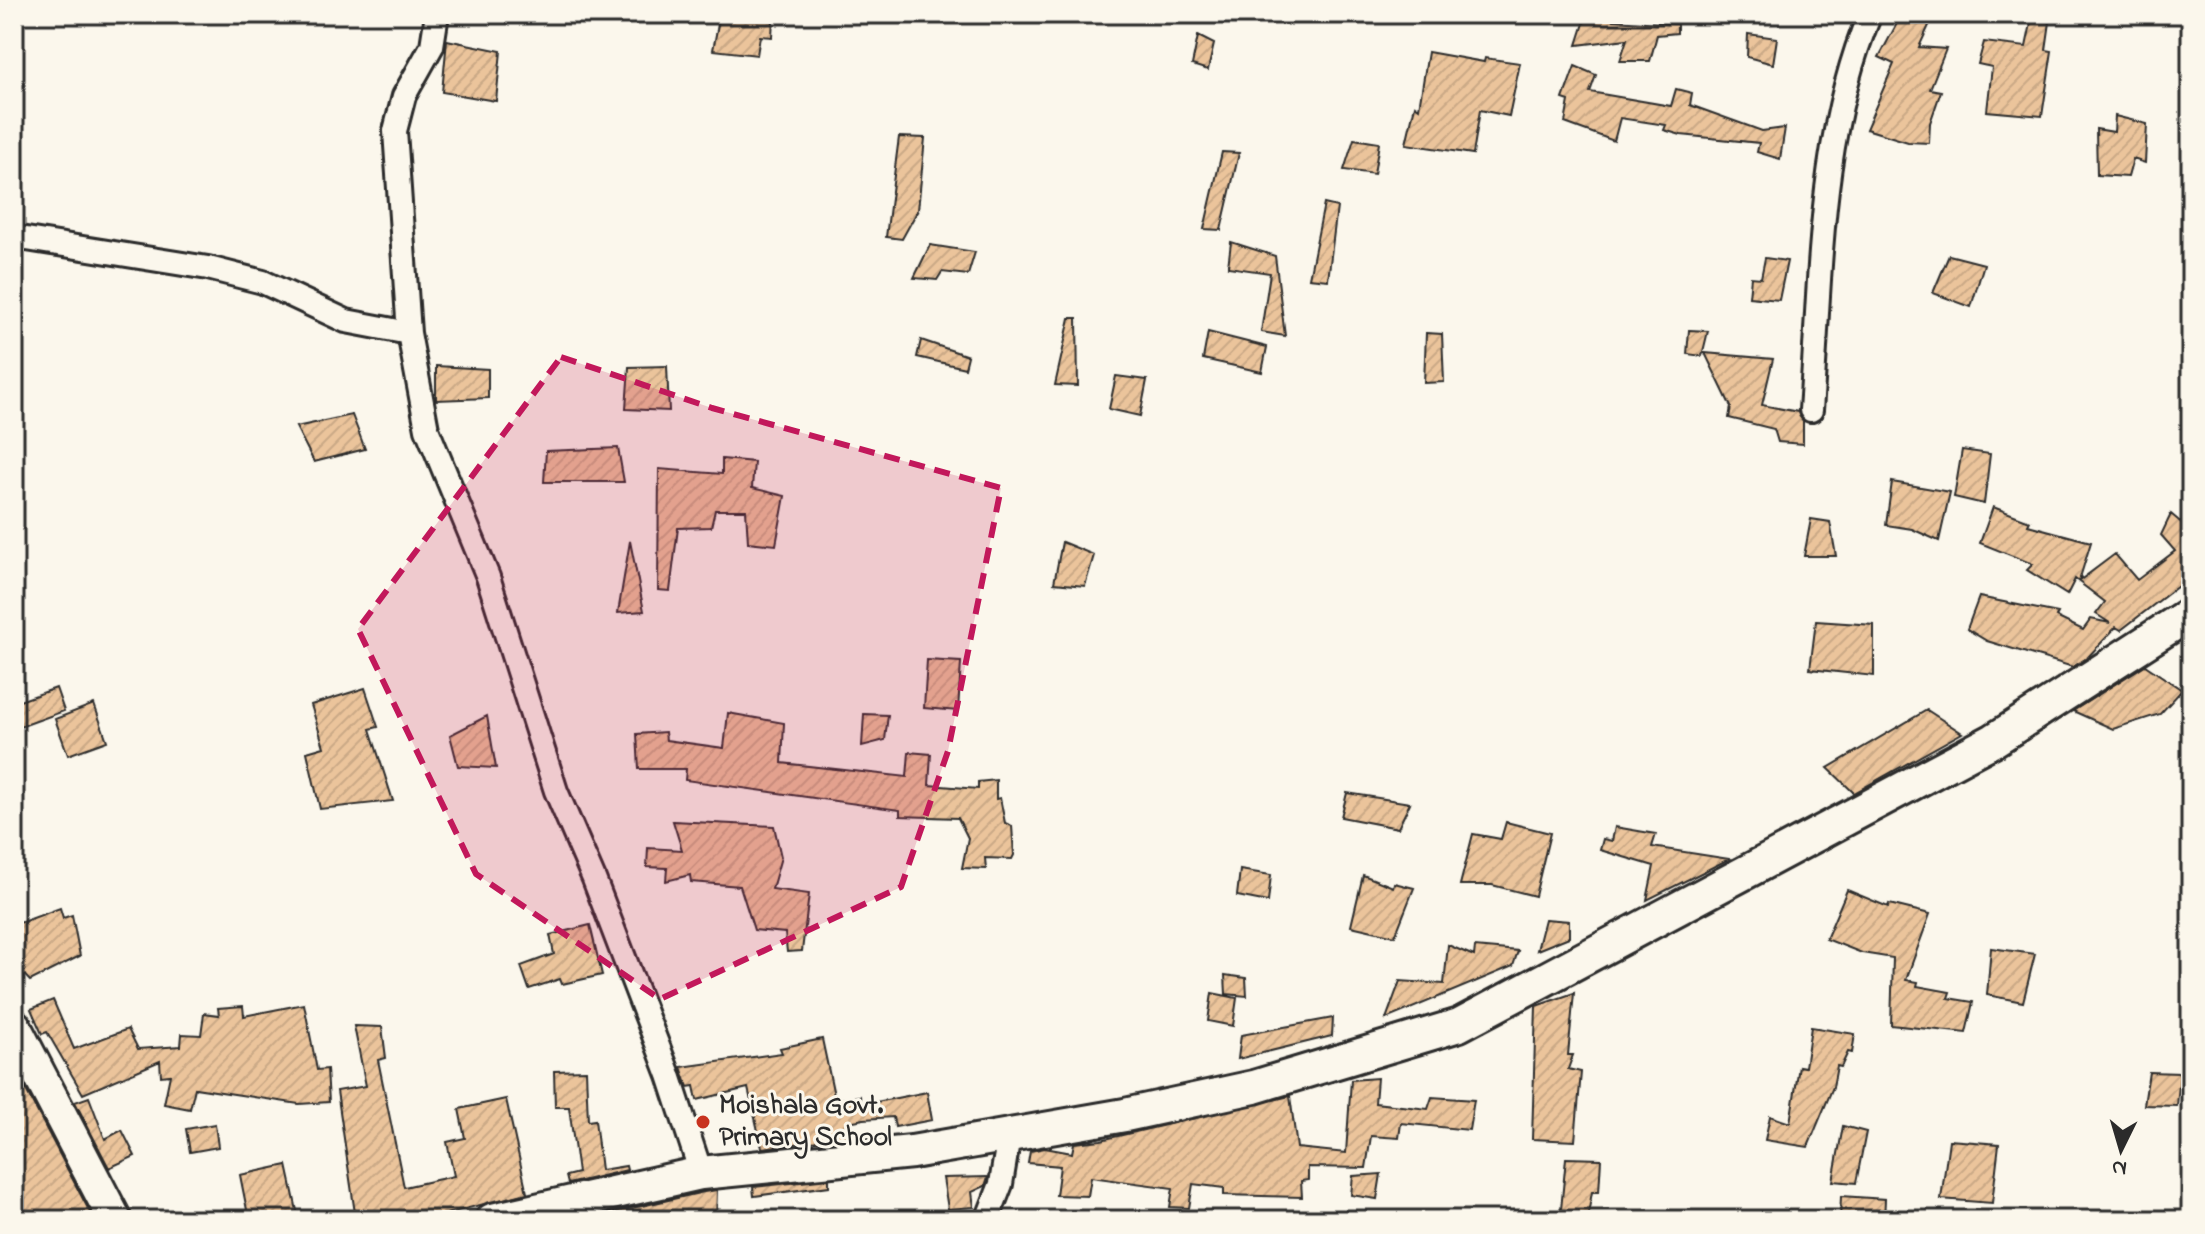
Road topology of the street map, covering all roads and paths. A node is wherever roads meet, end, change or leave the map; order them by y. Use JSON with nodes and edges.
{"nodes":[{"id":1,"x":437,"y":14,"type":"edge"},
{"id":2,"x":1870,"y":14,"type":"edge"},
{"id":3,"x":14,"y":237,"type":"edge"},
{"id":4,"x":409,"y":333,"type":"junction"},
{"id":5,"x":1811,"y":410,"type":"dead end"},
{"id":6,"x":2191,"y":613,"type":"edge"},
{"id":7,"x":14,"y":1026,"type":"edge"},
{"id":8,"x":1009,"y":1135,"type":"junction"},
{"id":9,"x":701,"y":1173,"type":"junction"},
{"id":10,"x":115,"y":1220,"type":"edge"},
{"id":11,"x":492,"y":1220,"type":"edge"},
{"id":12,"x":987,"y":1220,"type":"edge"}],
"edges":[{"from":1,"to":4,"type":"street"},
{"from":2,"to":5,"type":"street"},
{"from":3,"to":4,"type":"street"},
{"from":4,"to":9,"type":"street"},
{"from":6,"to":8,"type":"street"},
{"from":7,"to":10,"type":"street"},
{"from":8,"to":9,"type":"street"},
{"from":8,"to":12,"type":"street"},
{"from":9,"to":11,"type":"street"}]}
